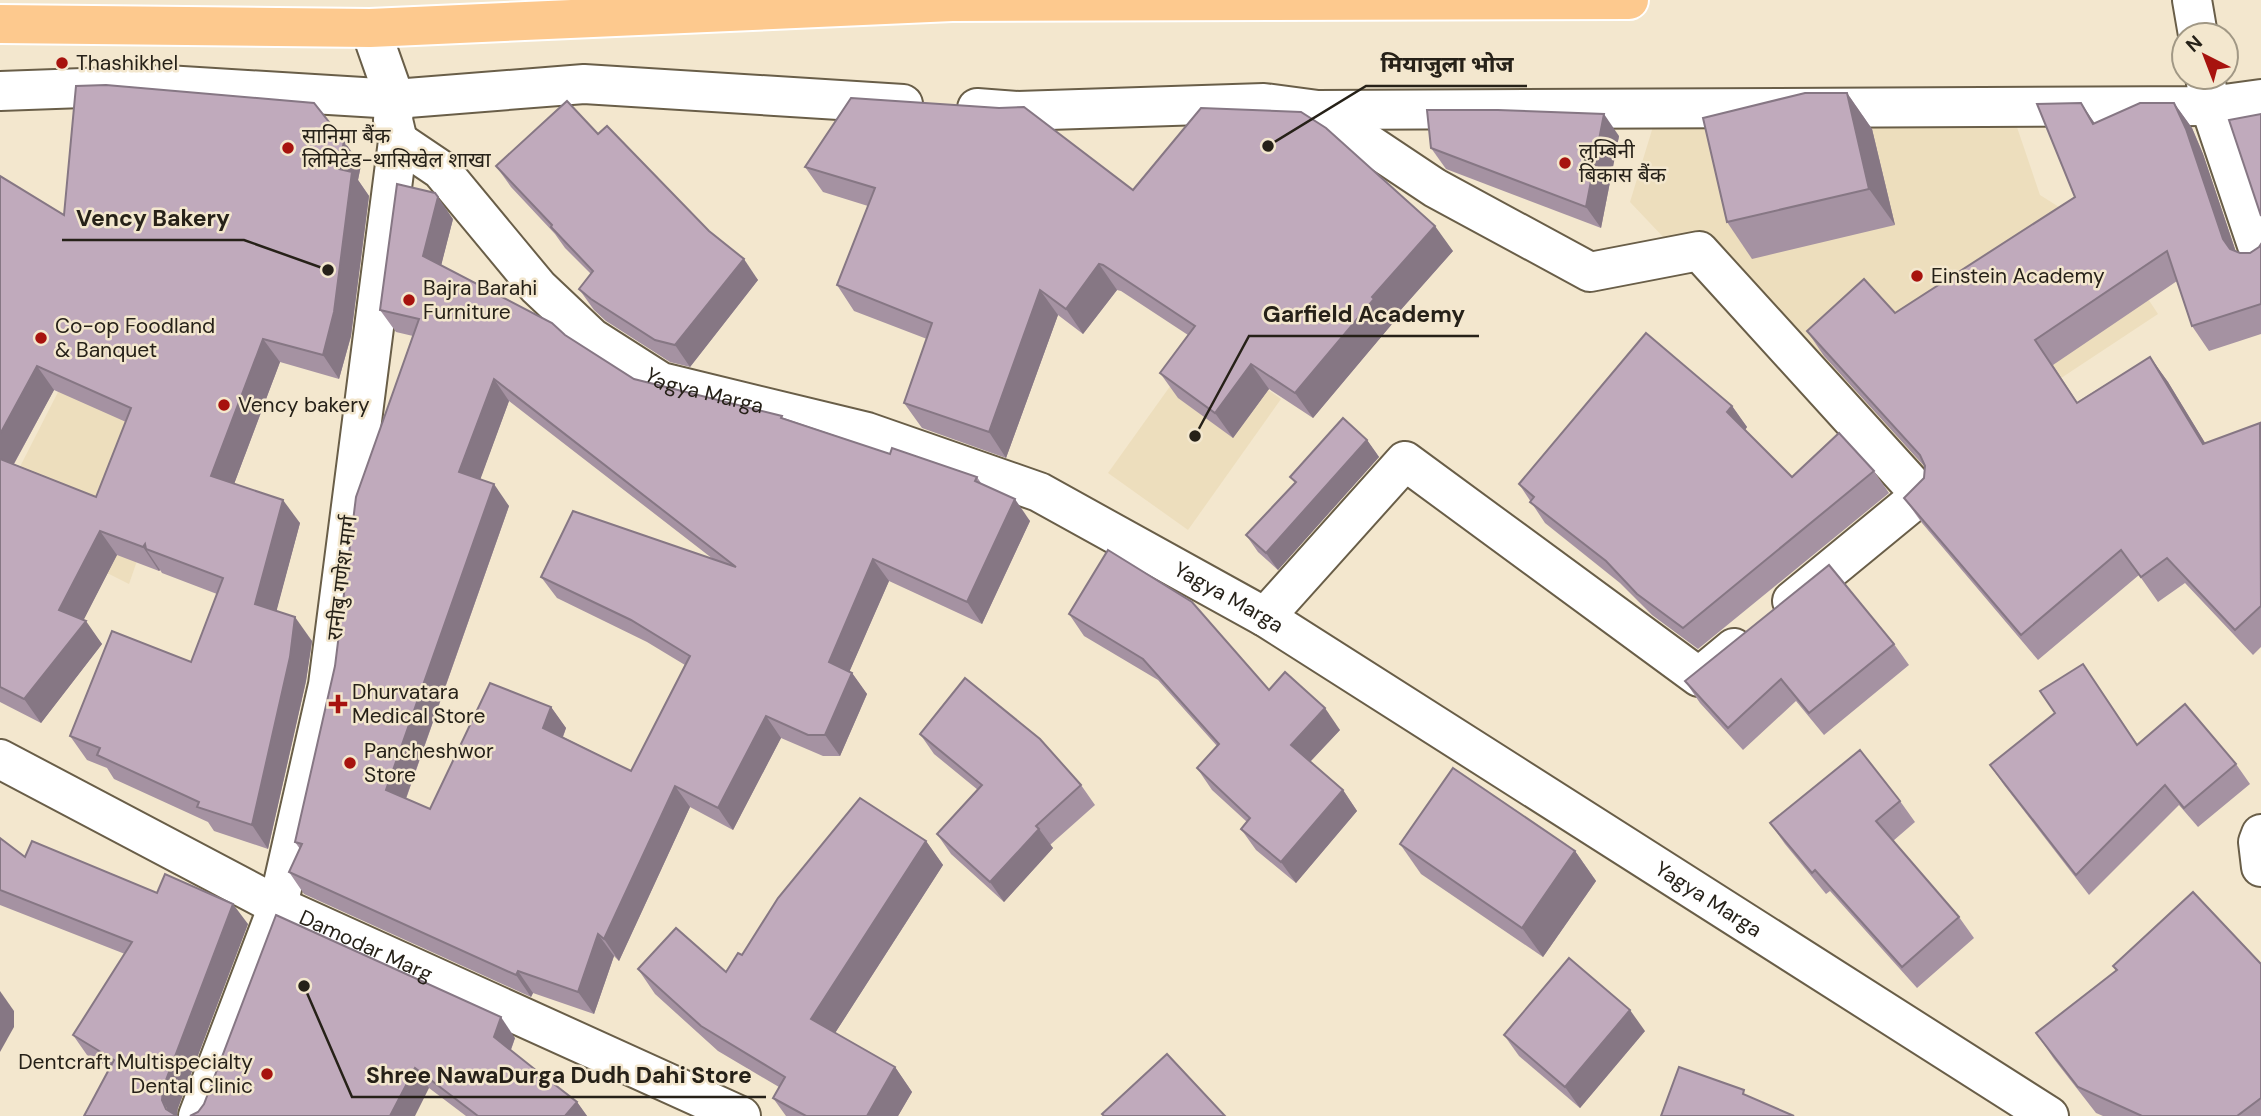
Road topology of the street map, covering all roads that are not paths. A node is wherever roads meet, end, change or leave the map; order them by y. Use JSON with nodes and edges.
{"nodes":[{"id":1,"x":1629,"y":0,"type":"edge"},
{"id":2,"x":2192,"y":0,"type":"edge"},
{"id":3,"x":952,"y":1,"type":"edge"},
{"id":4,"x":2196,"y":21,"type":"edge"},
{"id":5,"x":0,"y":24,"type":"edge"},
{"id":6,"x":370,"y":27,"type":"junction"},
{"id":7,"x":0,"y":91,"type":"edge"},
{"id":8,"x":2208,"y":91,"type":"edge"},
{"id":9,"x":395,"y":99,"type":"junction"},
{"id":10,"x":2261,"y":99,"type":"edge"},
{"id":11,"x":1318,"y":110,"type":"junction"},
{"id":12,"x":398,"y":141,"type":"junction"},
{"id":13,"x":2261,"y":257,"type":"edge"},
{"id":14,"x":1265,"y":617,"type":"junction"},
{"id":15,"x":0,"y":759,"type":"edge"},
{"id":16,"x":2261,"y":834,"type":"edge"},
{"id":17,"x":2261,"y":867,"type":"edge"},
{"id":18,"x":278,"y":906,"type":"junction"},
{"id":19,"x":198,"y":1116,"type":"edge"},
{"id":20,"x":741,"y":1116,"type":"edge"},
{"id":21,"x":2049,"y":1116,"type":"edge"}],
"edges":[{"from":1,"to":3,"type":"main road"},
{"from":2,"to":4,"type":"street"},
{"from":3,"to":6,"type":"main road"},
{"from":5,"to":6,"type":"main road"},
{"from":6,"to":9,"type":"street","name":"रानीबु गणेश मार्ग"},
{"from":7,"to":9,"type":"street"},
{"from":8,"to":10,"type":"street"},
{"from":8,"to":11,"type":"street"},
{"from":8,"to":13,"type":"street"},
{"from":9,"to":11,"type":"street"},
{"from":9,"to":12,"type":"street","name":"रानीबु गणेश मार्ग"},
{"from":11,"to":14,"type":"street"},
{"from":12,"to":14,"type":"street","name":"Yagya Marga"},
{"from":12,"to":18,"type":"street","name":"रानीबु गणेश मार्ग"},
{"from":14,"to":21,"type":"street","name":"Yagya Marga"},
{"from":15,"to":18,"type":"street","name":"Damodar Marg"},
{"from":16,"to":17,"type":"street"},
{"from":18,"to":19,"type":"street","name":"रानीबु गणेश मार्ग"},
{"from":18,"to":20,"type":"street","name":"Damodar Marg"}]}
